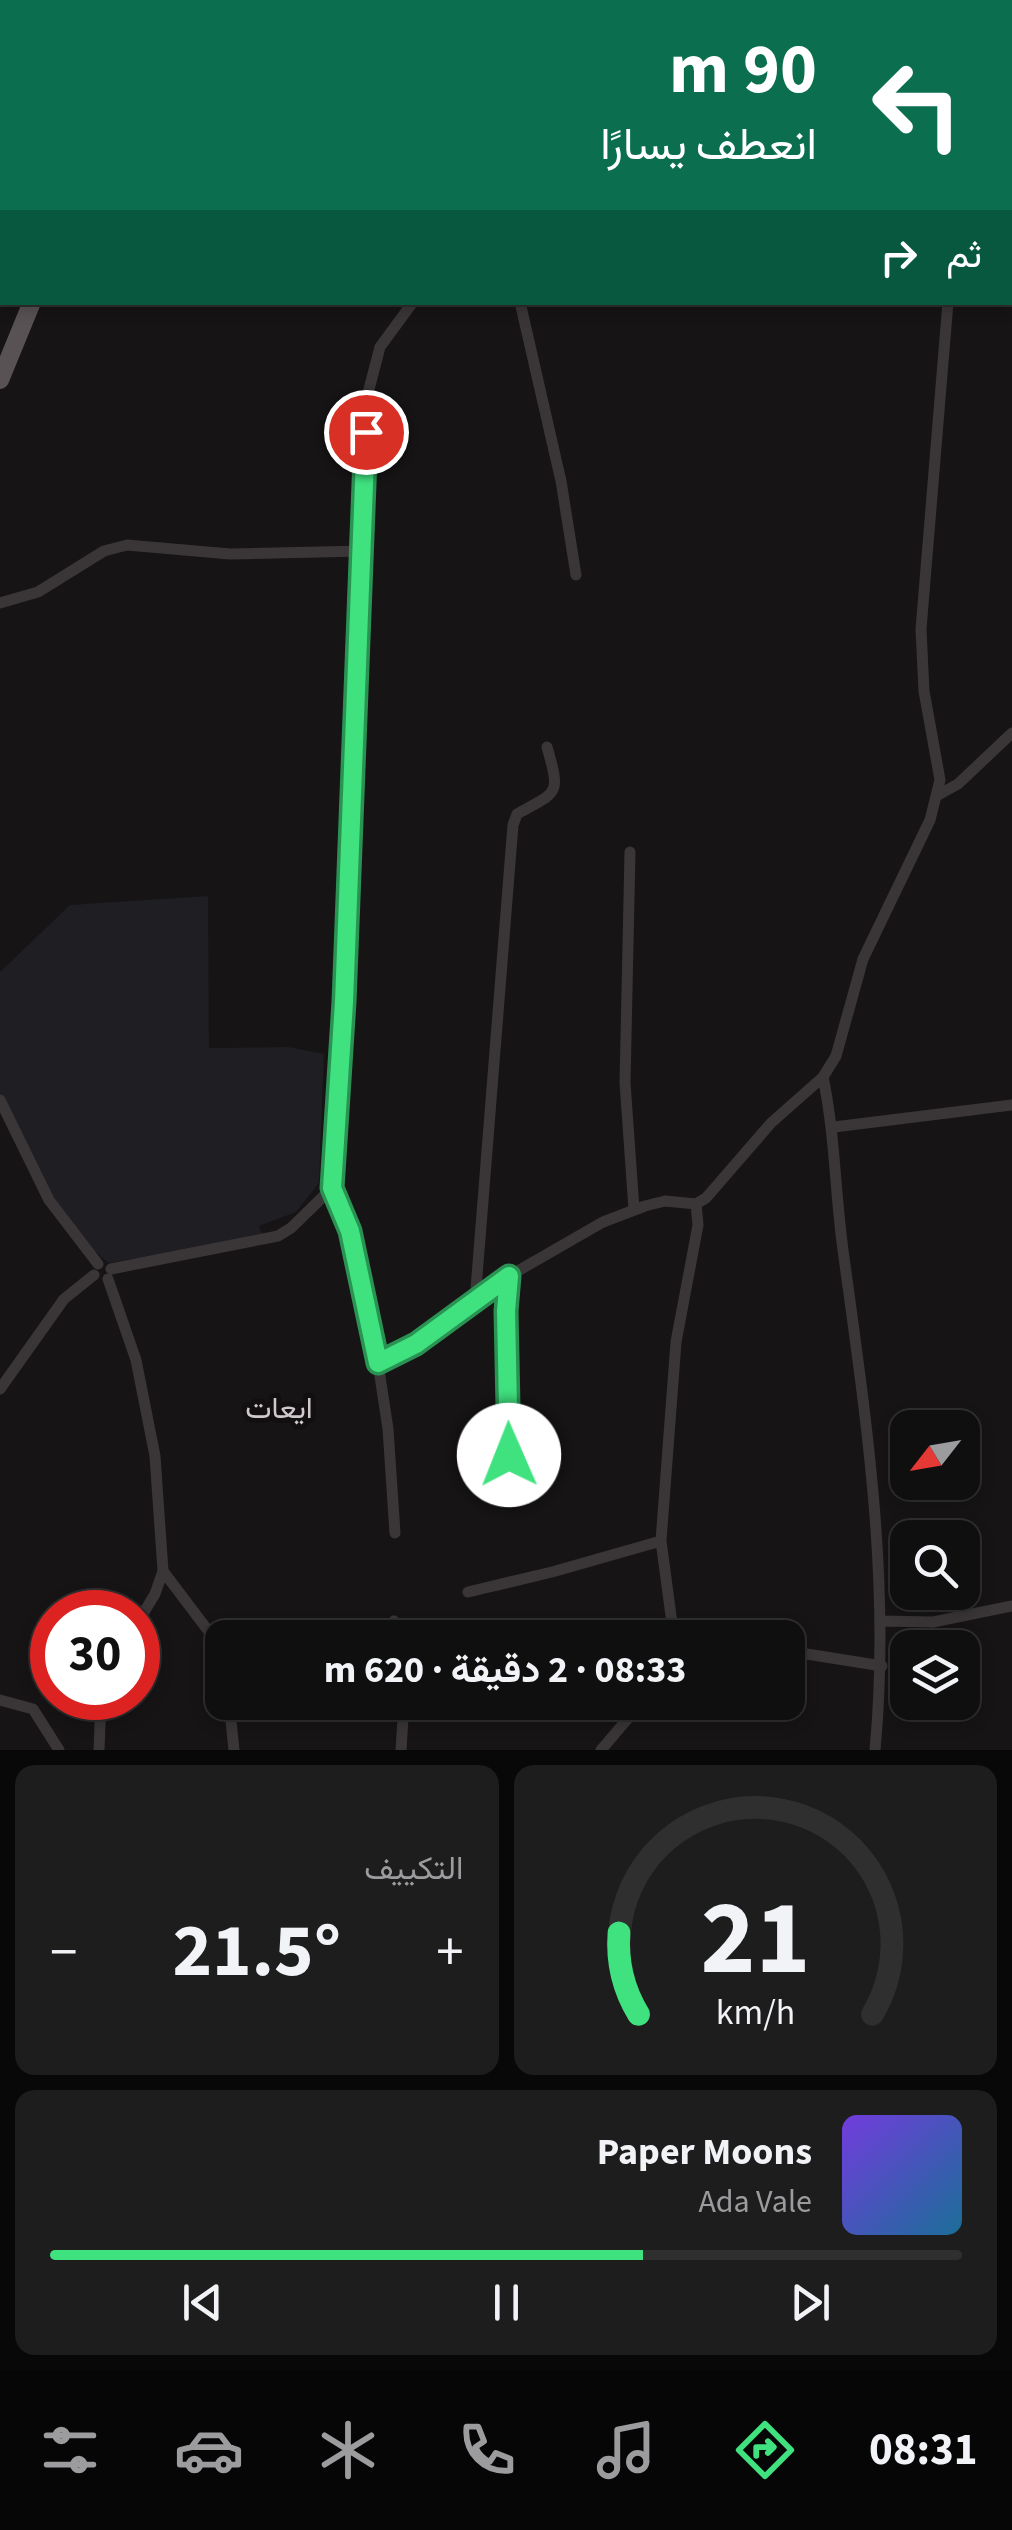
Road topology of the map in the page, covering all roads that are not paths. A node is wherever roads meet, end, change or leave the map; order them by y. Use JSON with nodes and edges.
{"nodes":[{"id":1,"x":31,"y":305,"type":"edge"},
{"id":2,"x":410,"y":305,"type":"edge"},
{"id":3,"x":521,"y":305,"type":"edge"},
{"id":4,"x":948,"y":305,"type":"edge"},
{"id":5,"x":0,"y":380,"type":"edge"},
{"id":6,"x":362,"y":551,"type":"junction"},
{"id":7,"x":576,"y":575,"type":"dead end"},
{"id":8,"x":0,"y":602,"type":"edge"},
{"id":9,"x":1012,"y":733,"type":"edge"},
{"id":10,"x":547,"y":747,"type":"dead end"},
{"id":11,"x":938,"y":795,"type":"junction"},
{"id":12,"x":630,"y":852,"type":"dead end"},
{"id":13,"x":823,"y":1077,"type":"junction"},
{"id":14,"x":0,"y":1100,"type":"edge"},
{"id":15,"x":1012,"y":1105,"type":"edge"},
{"id":16,"x":834,"y":1127,"type":"junction"},
{"id":17,"x":332,"y":1188,"type":"junction"},
{"id":18,"x":696,"y":1204,"type":"junction"},
{"id":19,"x":634,"y":1209,"type":"junction"},
{"id":20,"x":96,"y":1270,"type":"junction"},
{"id":21,"x":109,"y":1274,"type":"junction"},
{"id":22,"x":509,"y":1276,"type":"junction"},
{"id":23,"x":475,"y":1301,"type":"junction"},
{"id":24,"x":378,"y":1363,"type":"junction"},
{"id":25,"x":0,"y":1390,"type":"edge"},
{"id":26,"x":502,"y":1485,"type":"dead end"},
{"id":27,"x":395,"y":1533,"type":"dead end"},
{"id":28,"x":661,"y":1540,"type":"junction"},
{"id":29,"x":163,"y":1571,"type":"junction"},
{"id":30,"x":157,"y":1590,"type":"edge"},
{"id":31,"x":468,"y":1592,"type":"dead end"},
{"id":32,"x":1012,"y":1606,"type":"edge"},
{"id":33,"x":672,"y":1620,"type":"edge"},
{"id":34,"x":882,"y":1621,"type":"junction"},
{"id":35,"x":205,"y":1626,"type":"edge"},
{"id":36,"x":805,"y":1654,"type":"edge"},
{"id":37,"x":882,"y":1666,"type":"junction"},
{"id":38,"x":0,"y":1700,"type":"edge"},
{"id":39,"x":100,"y":1720,"type":"edge"},
{"id":40,"x":231,"y":1720,"type":"edge"},
{"id":41,"x":403,"y":1720,"type":"edge"},
{"id":42,"x":627,"y":1720,"type":"edge"},
{"id":43,"x":59,"y":1750,"type":"edge"},
{"id":44,"x":99,"y":1750,"type":"edge"},
{"id":45,"x":234,"y":1750,"type":"edge"},
{"id":46,"x":401,"y":1750,"type":"edge"},
{"id":47,"x":601,"y":1750,"type":"edge"},
{"id":48,"x":875,"y":1750,"type":"edge"}],
"edges":[{"from":1,"to":5,"type":"main road"},
{"from":2,"to":6,"type":"street"},
{"from":3,"to":7,"type":"street"},
{"from":4,"to":11,"type":"street"},
{"from":6,"to":8,"type":"street"},
{"from":6,"to":17,"type":"street"},
{"from":9,"to":11,"type":"street"},
{"from":10,"to":23,"type":"street"},
{"from":11,"to":13,"type":"street"},
{"from":12,"to":19,"type":"street"},
{"from":13,"to":16,"type":"street"},
{"from":13,"to":18,"type":"street"},
{"from":14,"to":20,"type":"street"},
{"from":15,"to":16,"type":"street"},
{"from":16,"to":34,"type":"street"},
{"from":17,"to":21,"type":"street"},
{"from":17,"to":24,"type":"street"},
{"from":18,"to":19,"type":"street"},
{"from":18,"to":28,"type":"street"},
{"from":19,"to":22,"type":"street"},
{"from":20,"to":21,"type":"street"},
{"from":20,"to":25,"type":"street"},
{"from":21,"to":29,"type":"street"},
{"from":22,"to":23,"type":"street"},
{"from":22,"to":26,"type":"street"},
{"from":23,"to":24,"type":"street"},
{"from":24,"to":27,"type":"street"},
{"from":28,"to":31,"type":"street"},
{"from":28,"to":33,"type":"street"},
{"from":29,"to":30,"type":"street"},
{"from":29,"to":35,"type":"street"},
{"from":32,"to":34,"type":"street"},
{"from":34,"to":37,"type":"street"},
{"from":36,"to":37,"type":"street"},
{"from":37,"to":48,"type":"street"},
{"from":38,"to":43,"type":"street"},
{"from":39,"to":44,"type":"street"},
{"from":40,"to":45,"type":"street"},
{"from":41,"to":46,"type":"street"},
{"from":42,"to":47,"type":"street"}]}
